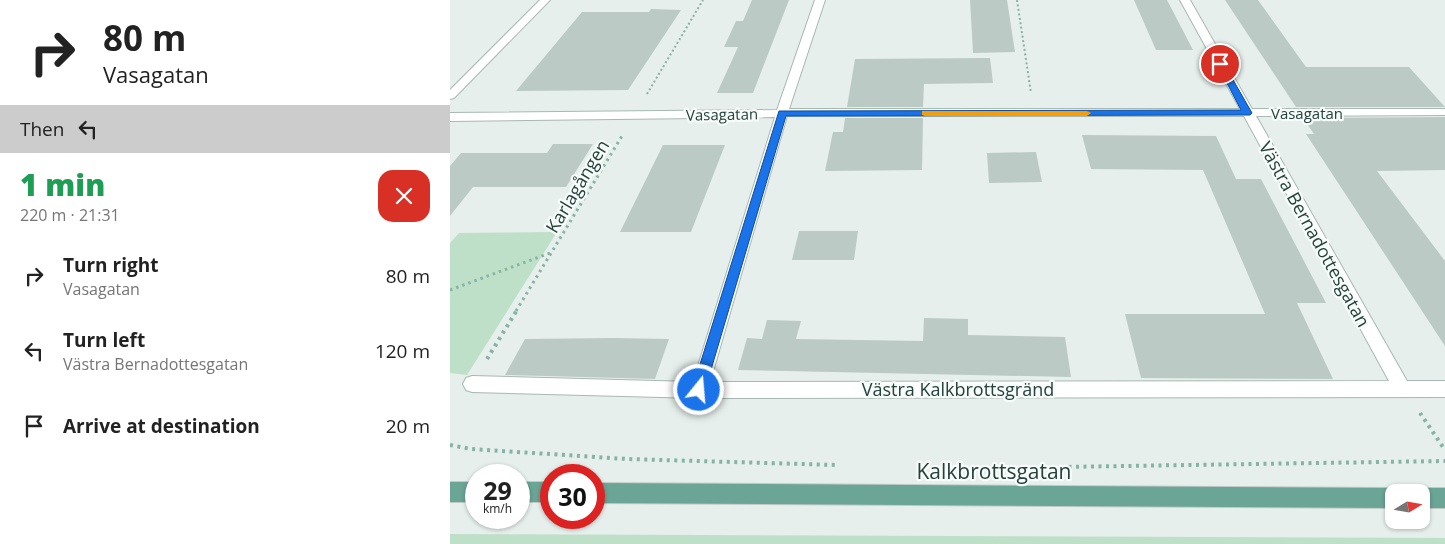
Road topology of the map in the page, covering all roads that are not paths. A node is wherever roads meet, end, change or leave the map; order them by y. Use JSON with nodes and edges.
{"nodes":[{"id":1,"x":544,"y":0,"type":"edge"},
{"id":2,"x":820,"y":0,"type":"edge"},
{"id":3,"x":1185,"y":0,"type":"edge"},
{"id":4,"x":450,"y":96,"type":"edge"},
{"id":5,"x":1445,"y":112,"type":"edge"},
{"id":6,"x":782,"y":113,"type":"junction"},
{"id":7,"x":1247,"y":113,"type":"junction"},
{"id":8,"x":450,"y":117,"type":"edge"},
{"id":9,"x":472,"y":384,"type":"road end"},
{"id":10,"x":1402,"y":388,"type":"junction"},
{"id":11,"x":1445,"y":389,"type":"edge"},
{"id":12,"x":699,"y":390,"type":"junction"},
{"id":13,"x":450,"y":492,"type":"edge"},
{"id":14,"x":465,"y":492,"type":"edge"},
{"id":15,"x":605,"y":492,"type":"edge"},
{"id":16,"x":1385,"y":498,"type":"edge"},
{"id":17,"x":1430,"y":498,"type":"edge"},
{"id":18,"x":1445,"y":498,"type":"edge"}],
"edges":[{"from":1,"to":4,"type":"street"},
{"from":2,"to":6,"type":"street"},
{"from":3,"to":7,"type":"street","name":"Västra Bernadottesgatan"},
{"from":5,"to":7,"type":"street","name":"Vasagatan"},
{"from":6,"to":7,"type":"street","name":"Vasagatan"},
{"from":6,"to":8,"type":"street","name":"Vasagatan"},
{"from":6,"to":12,"type":"street"},
{"from":7,"to":10,"type":"street","name":"Västra Bernadottesgatan"},
{"from":9,"to":12,"type":"street","name":"Västra Kalkbrottsgränd"},
{"from":10,"to":11,"type":"street","name":"Västra Kalkbrottsgränd"},
{"from":10,"to":12,"type":"street","name":"Västra Kalkbrottsgränd"},
{"from":13,"to":14,"type":"main road"},
{"from":15,"to":16,"type":"main road","name":"Kalkbrottsgatan"},
{"from":17,"to":18,"type":"main road"}]}
